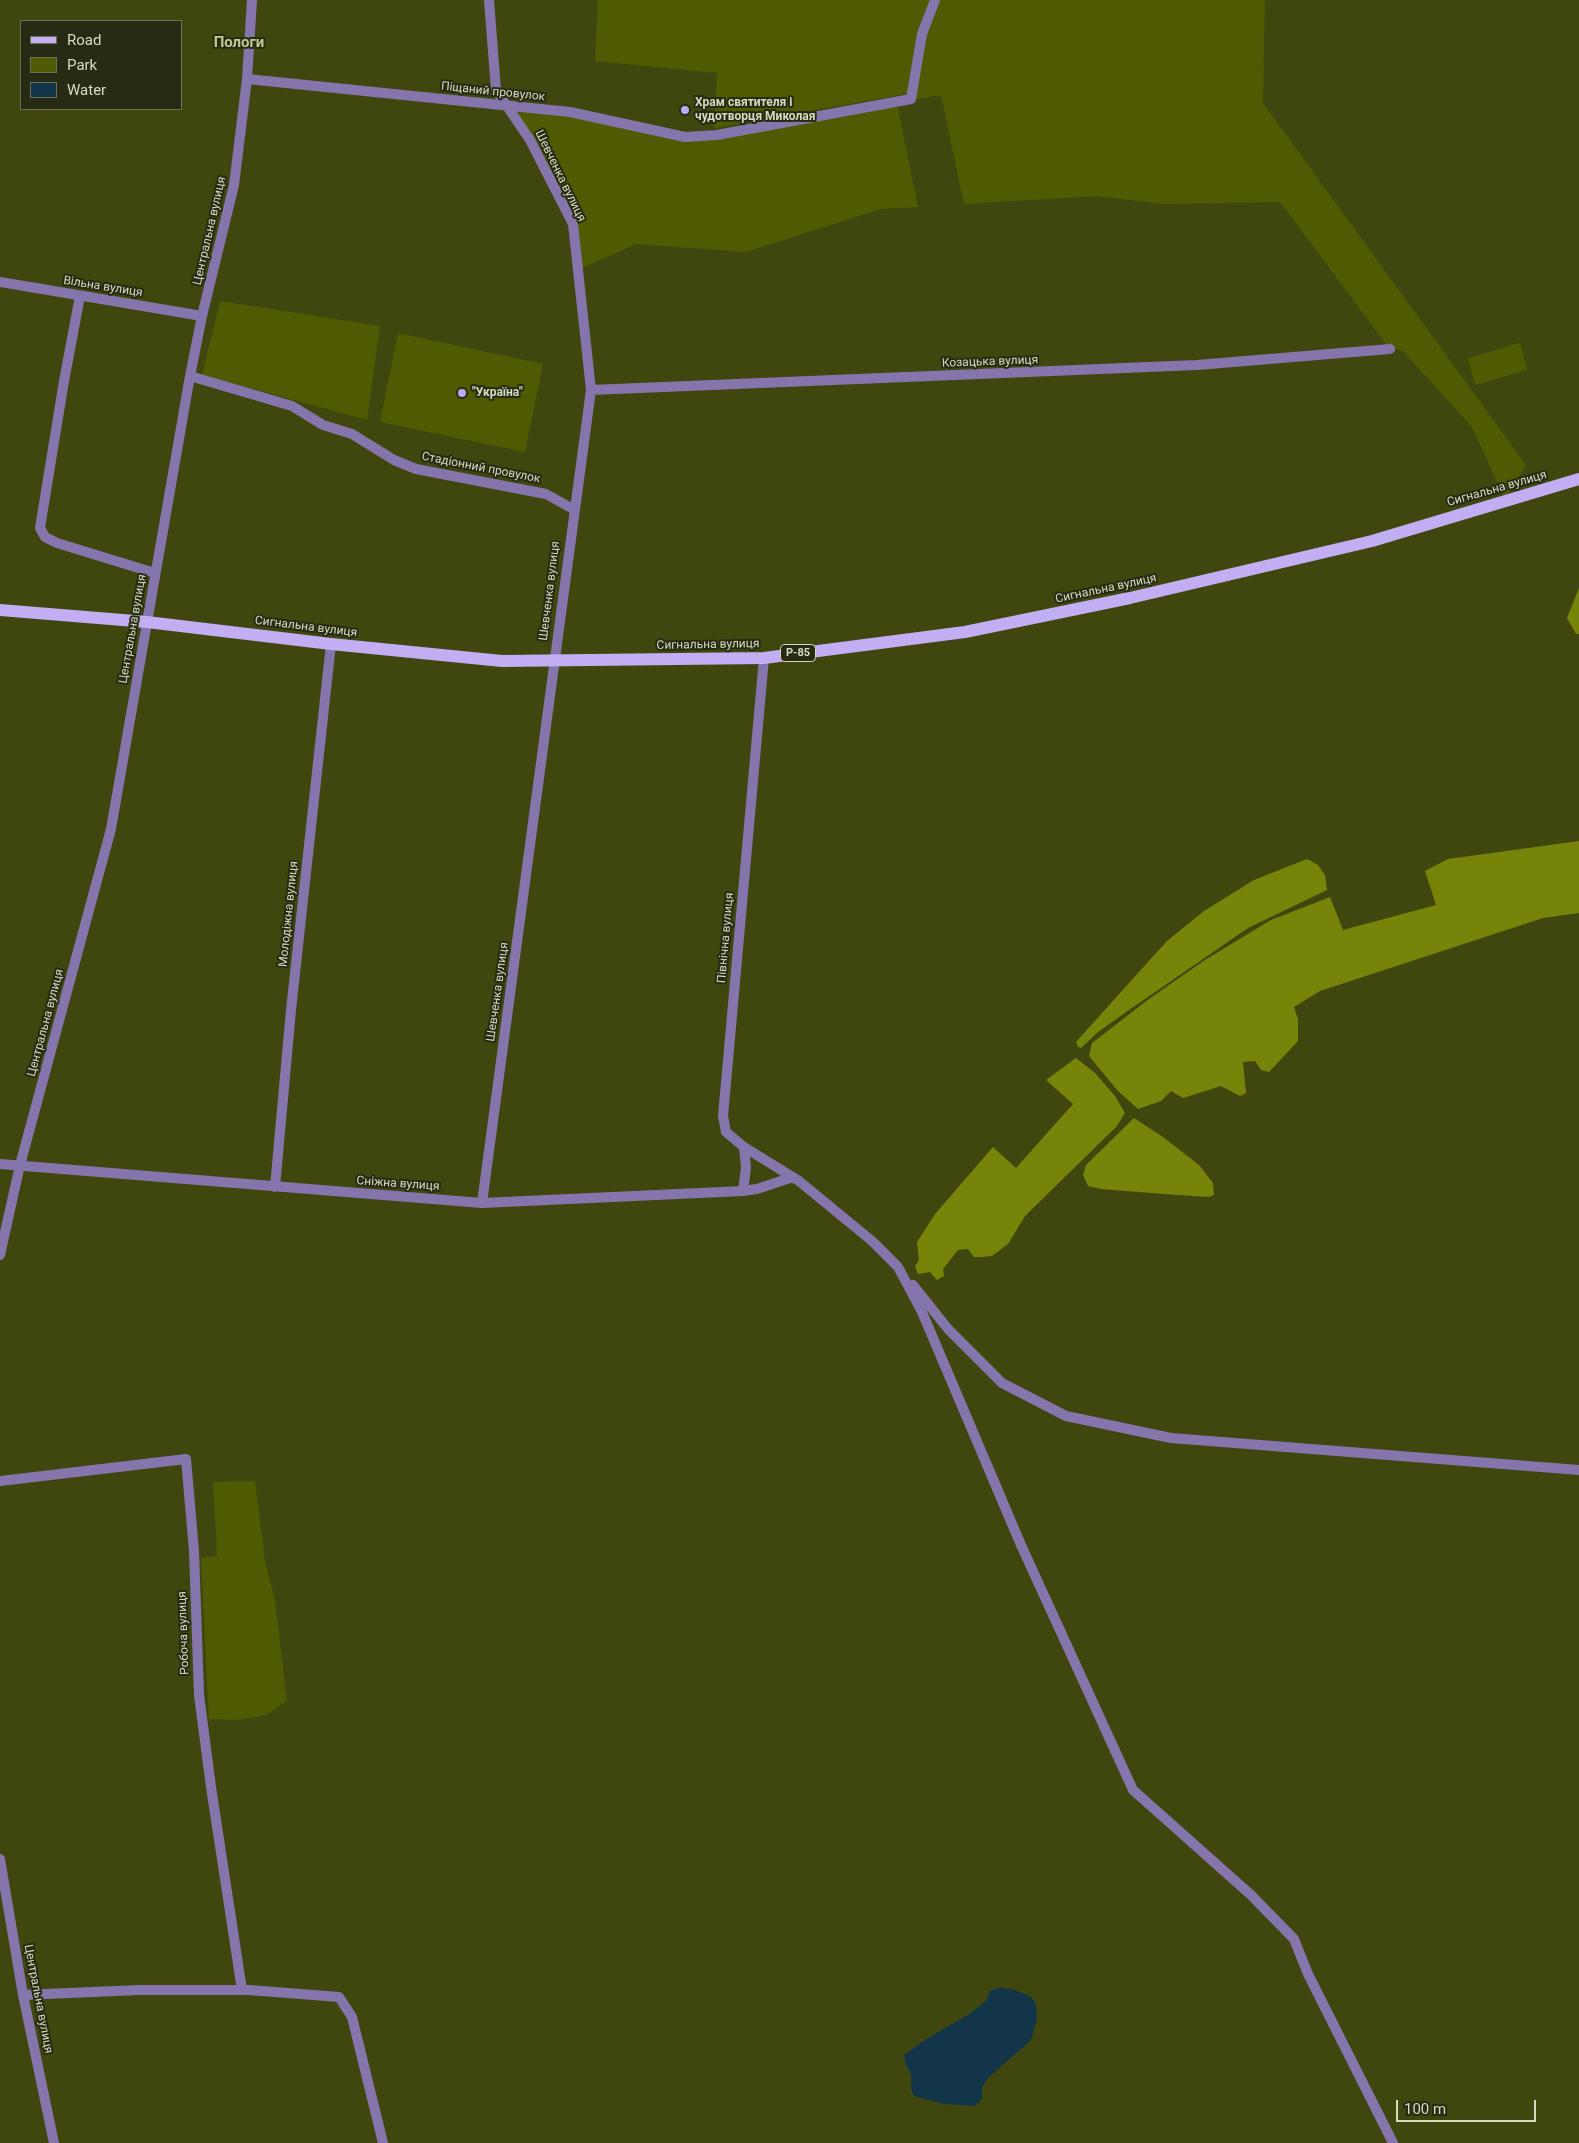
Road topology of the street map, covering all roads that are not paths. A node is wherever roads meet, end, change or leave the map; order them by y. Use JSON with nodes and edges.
{"nodes":[{"id":1,"x":252,"y":0,"type":"edge"},
{"id":2,"x":489,"y":0,"type":"edge"},
{"id":3,"x":935,"y":0,"type":"edge"},
{"id":4,"x":247,"y":79,"type":"junction"},
{"id":5,"x":507,"y":106,"type":"junction"},
{"id":6,"x":0,"y":282,"type":"edge"},
{"id":7,"x":80,"y":296,"type":"junction"},
{"id":8,"x":202,"y":316,"type":"junction"},
{"id":9,"x":1390,"y":349,"type":"dead end"},
{"id":10,"x":190,"y":376,"type":"junction"},
{"id":11,"x":590,"y":390,"type":"junction"},
{"id":12,"x":1579,"y":479,"type":"edge"},
{"id":13,"x":573,"y":509,"type":"junction"},
{"id":14,"x":155,"y":573,"type":"junction"},
{"id":15,"x":0,"y":610,"type":"edge"},
{"id":16,"x":147,"y":622,"type":"junction"},
{"id":17,"x":331,"y":644,"type":"junction"},
{"id":18,"x":764,"y":658,"type":"junction"},
{"id":19,"x":554,"y":662,"type":"junction"},
{"id":20,"x":744,"y":1147,"type":"junction"},
{"id":21,"x":0,"y":1164,"type":"edge"},
{"id":22,"x":20,"y":1165,"type":"junction"},
{"id":23,"x":796,"y":1179,"type":"junction"},
{"id":24,"x":275,"y":1187,"type":"junction"},
{"id":25,"x":743,"y":1191,"type":"junction"},
{"id":26,"x":482,"y":1203,"type":"junction"},
{"id":27,"x":0,"y":1255,"type":"edge"},
{"id":28,"x":898,"y":1267,"type":"junction"},
{"id":29,"x":1579,"y":1470,"type":"edge"},
{"id":30,"x":0,"y":1481,"type":"edge"},
{"id":31,"x":0,"y":1859,"type":"edge"},
{"id":32,"x":242,"y":1990,"type":"junction"},
{"id":33,"x":23,"y":1995,"type":"junction"},
{"id":34,"x":54,"y":2143,"type":"edge"},
{"id":35,"x":383,"y":2143,"type":"edge"},
{"id":36,"x":1393,"y":2143,"type":"edge"}],
"edges":[{"from":1,"to":4,"type":"street","name":"Центральна вулиця"},
{"from":2,"to":5,"type":"street","name":"Шевченка вулиця"},
{"from":3,"to":5,"type":"street","name":"Піщаний провулок"},
{"from":4,"to":5,"type":"street","name":"Піщаний провулок"},
{"from":4,"to":8,"type":"street","name":"Центральна вулиця"},
{"from":5,"to":11,"type":"street","name":"Шевченка вулиця"},
{"from":6,"to":7,"type":"street","name":"Вільна вулиця"},
{"from":7,"to":8,"type":"street","name":"Вільна вулиця"},
{"from":7,"to":14,"type":"street"},
{"from":8,"to":10,"type":"street","name":"Центральна вулиця"},
{"from":9,"to":11,"type":"street","name":"Козацька вулиця"},
{"from":10,"to":13,"type":"street","name":"Стадіонний провулок"},
{"from":10,"to":14,"type":"street","name":"Центральна вулиця"},
{"from":11,"to":13,"type":"street","name":"Шевченка вулиця"},
{"from":12,"to":18,"type":"main road","name":"Сигнальна вулиця","number":"Р-85"},
{"from":13,"to":19,"type":"street","name":"Шевченка вулиця"},
{"from":14,"to":16,"type":"street","name":"Центральна вулиця"},
{"from":15,"to":16,"type":"main road","name":"Сигнальна вулиця","number":"Р-85"},
{"from":16,"to":17,"type":"main road","name":"Сигнальна вулиця","number":"Р-85"},
{"from":16,"to":22,"type":"street","name":"Центральна вулиця"},
{"from":17,"to":19,"type":"main road","name":"Сигнальна вулиця","number":"Р-85"},
{"from":17,"to":24,"type":"street","name":"Молодіжна вулиця"},
{"from":18,"to":19,"type":"main road","name":"Сигнальна вулиця","number":"Р-85"},
{"from":18,"to":20,"type":"street","name":"Північна вулиця"},
{"from":19,"to":26,"type":"street","name":"Шевченка вулиця"},
{"from":20,"to":23,"type":"street","name":"Північна вулиця"},
{"from":20,"to":25,"type":"street"},
{"from":21,"to":22,"type":"street","name":"Сніжна вулиця"},
{"from":22,"to":24,"type":"street","name":"Сніжна вулиця"},
{"from":22,"to":27,"type":"street","name":"Центральна вулиця"},
{"from":23,"to":25,"type":"street","name":"Сніжна вулиця"},
{"from":23,"to":28,"type":"street","name":"Північна вулиця"},
{"from":24,"to":26,"type":"street","name":"Сніжна вулиця"},
{"from":25,"to":26,"type":"street","name":"Сніжна вулиця"},
{"from":28,"to":29,"type":"street"},
{"from":28,"to":36,"type":"street"},
{"from":30,"to":32,"type":"street","name":"Робоча вулиця"},
{"from":31,"to":33,"type":"street","name":"Центральна вулиця"},
{"from":32,"to":33,"type":"street"},
{"from":32,"to":35,"type":"street"},
{"from":33,"to":34,"type":"street","name":"Центральна вулиця"}]}
